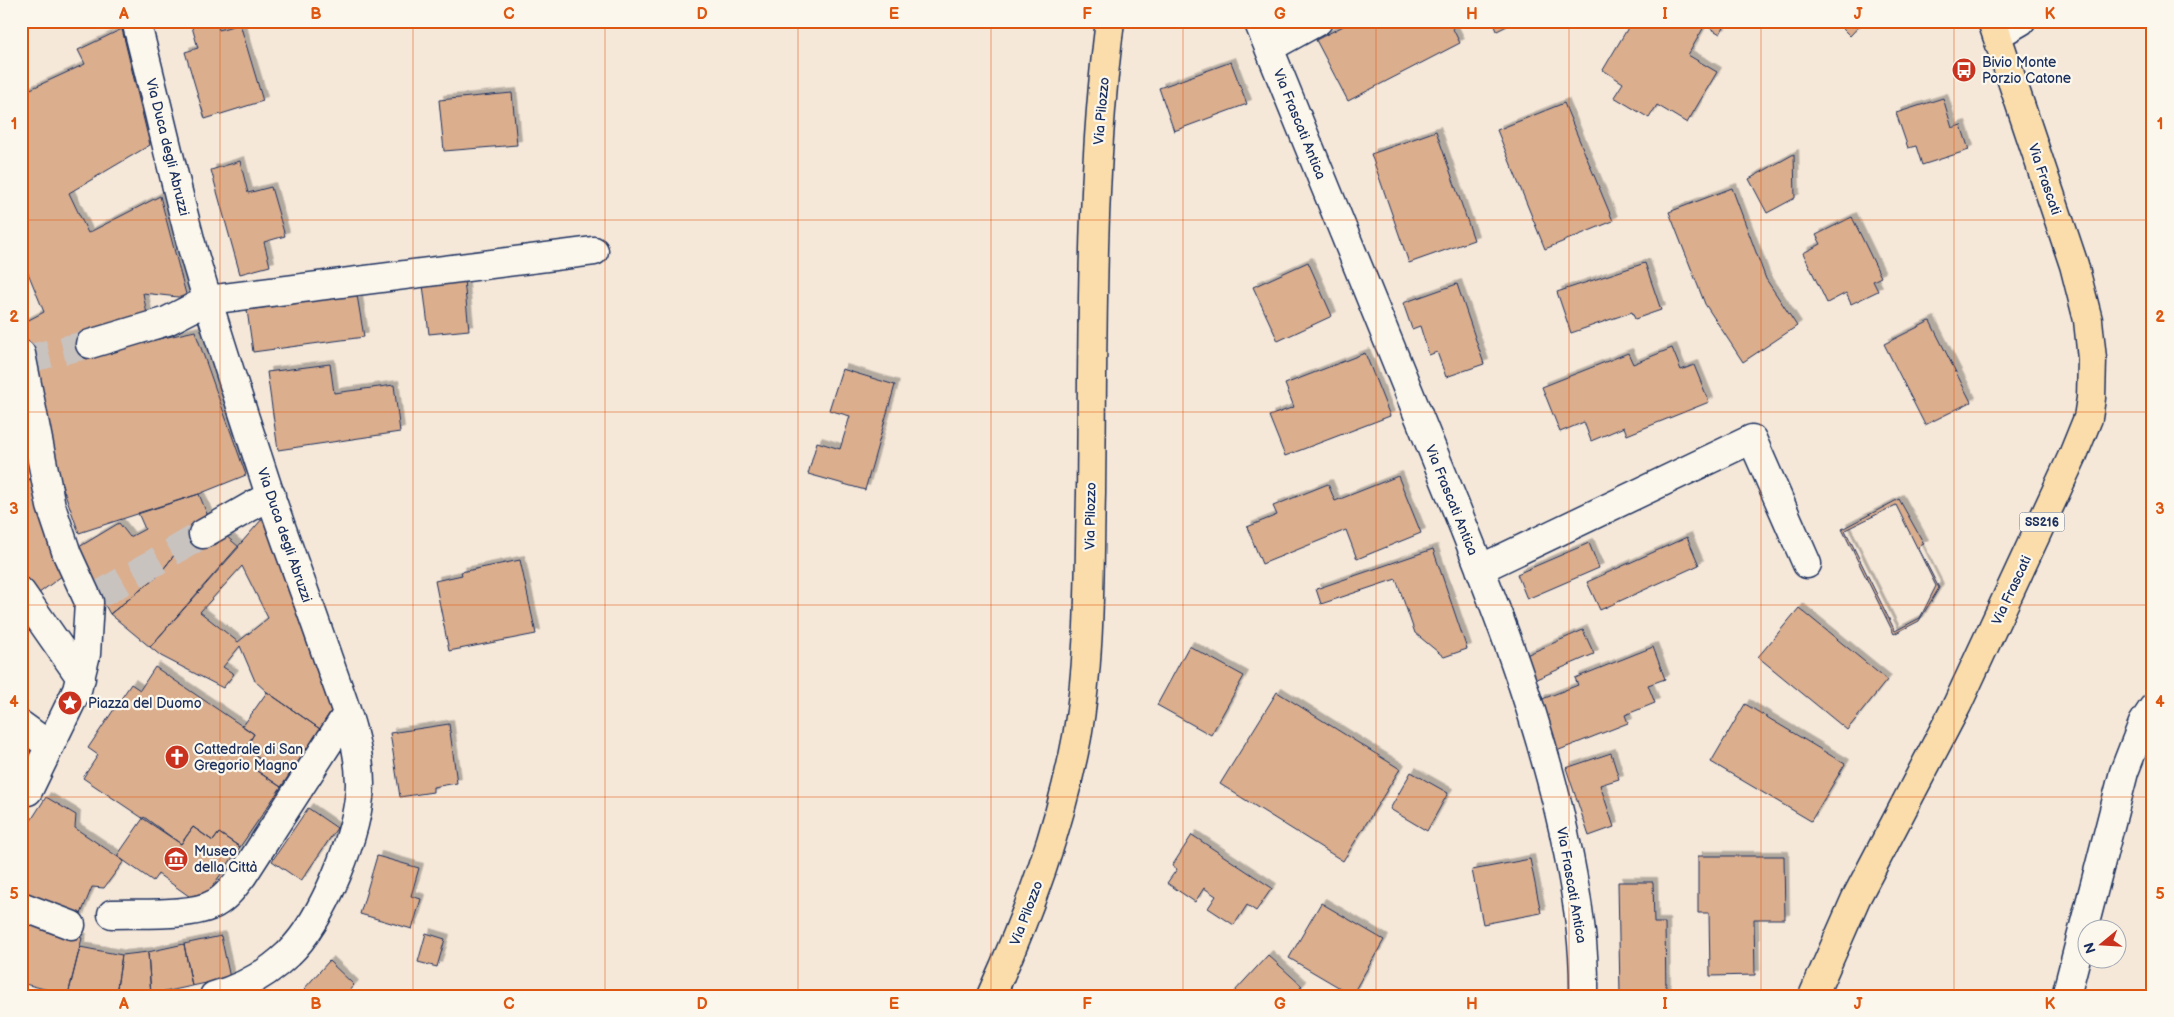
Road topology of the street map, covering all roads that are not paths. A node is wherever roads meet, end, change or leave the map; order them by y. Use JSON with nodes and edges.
{"nodes":[{"id":1,"x":136,"y":21,"type":"edge"},
{"id":2,"x":1110,"y":21,"type":"edge"},
{"id":3,"x":1258,"y":21,"type":"edge"},
{"id":4,"x":1318,"y":21,"type":"edge"},
{"id":5,"x":2021,"y":21,"type":"edge"},
{"id":6,"x":1994,"y":28,"type":"edge"},
{"id":7,"x":1269,"y":48,"type":"junction"},
{"id":8,"x":594,"y":251,"type":"dead end"},
{"id":9,"x":208,"y":300,"type":"junction"},
{"id":10,"x":90,"y":344,"type":"tunnel mouth"},
{"id":11,"x":21,"y":354,"type":"edge"},
{"id":12,"x":31,"y":467,"type":"edge"},
{"id":13,"x":270,"y":495,"type":"junction"},
{"id":14,"x":202,"y":534,"type":"tunnel mouth"},
{"id":15,"x":1807,"y":564,"type":"dead end"},
{"id":16,"x":1480,"y":569,"type":"junction"},
{"id":17,"x":21,"y":592,"type":"edge"},
{"id":18,"x":81,"y":678,"type":"junction"},
{"id":19,"x":2153,"y":708,"type":"edge"},
{"id":20,"x":347,"y":714,"type":"junction"},
{"id":21,"x":21,"y":725,"type":"edge"},
{"id":22,"x":50,"y":746,"type":"junction"},
{"id":23,"x":25,"y":790,"type":"edge"},
{"id":24,"x":21,"y":906,"type":"edge"},
{"id":25,"x":112,"y":914,"type":"dead end"},
{"id":26,"x":71,"y":926,"type":"dead end"},
{"id":27,"x":214,"y":996,"type":"edge"},
{"id":28,"x":991,"y":996,"type":"edge"},
{"id":29,"x":1584,"y":996,"type":"edge"},
{"id":30,"x":1813,"y":996,"type":"edge"},
{"id":31,"x":2066,"y":996,"type":"edge"}],
"edges":[{"from":1,"to":9,"type":"street","name":"Via Duca degli Abruzzi"},
{"from":2,"to":28,"type":"main road","name":"Via Pilozzo"},
{"from":3,"to":7,"type":"street","name":"Via Frascati Antica"},
{"from":4,"to":7,"type":"street"},
{"from":5,"to":6,"type":"street"},
{"from":6,"to":30,"type":"main road","name":"Via Frascati","number":"SS216"},
{"from":7,"to":16,"type":"street","name":"Via Frascati Antica"},
{"from":8,"to":9,"type":"street"},
{"from":9,"to":10,"type":"street"},
{"from":9,"to":13,"type":"street","name":"Via Duca degli Abruzzi"},
{"from":11,"to":12,"type":"street"},
{"from":12,"to":18,"type":"street"},
{"from":13,"to":14,"type":"street"},
{"from":13,"to":20,"type":"street","name":"Via Duca degli Abruzzi"},
{"from":15,"to":16,"type":"street"},
{"from":16,"to":29,"type":"street","name":"Via Frascati Antica"},
{"from":17,"to":18,"type":"street"},
{"from":18,"to":22,"type":"street"},
{"from":19,"to":31,"type":"street"},
{"from":20,"to":25,"type":"street"},
{"from":20,"to":27,"type":"street","name":"Via Duca degli Abruzzi"},
{"from":21,"to":22,"type":"street"},
{"from":22,"to":23,"type":"street"},
{"from":24,"to":26,"type":"street"}]}
